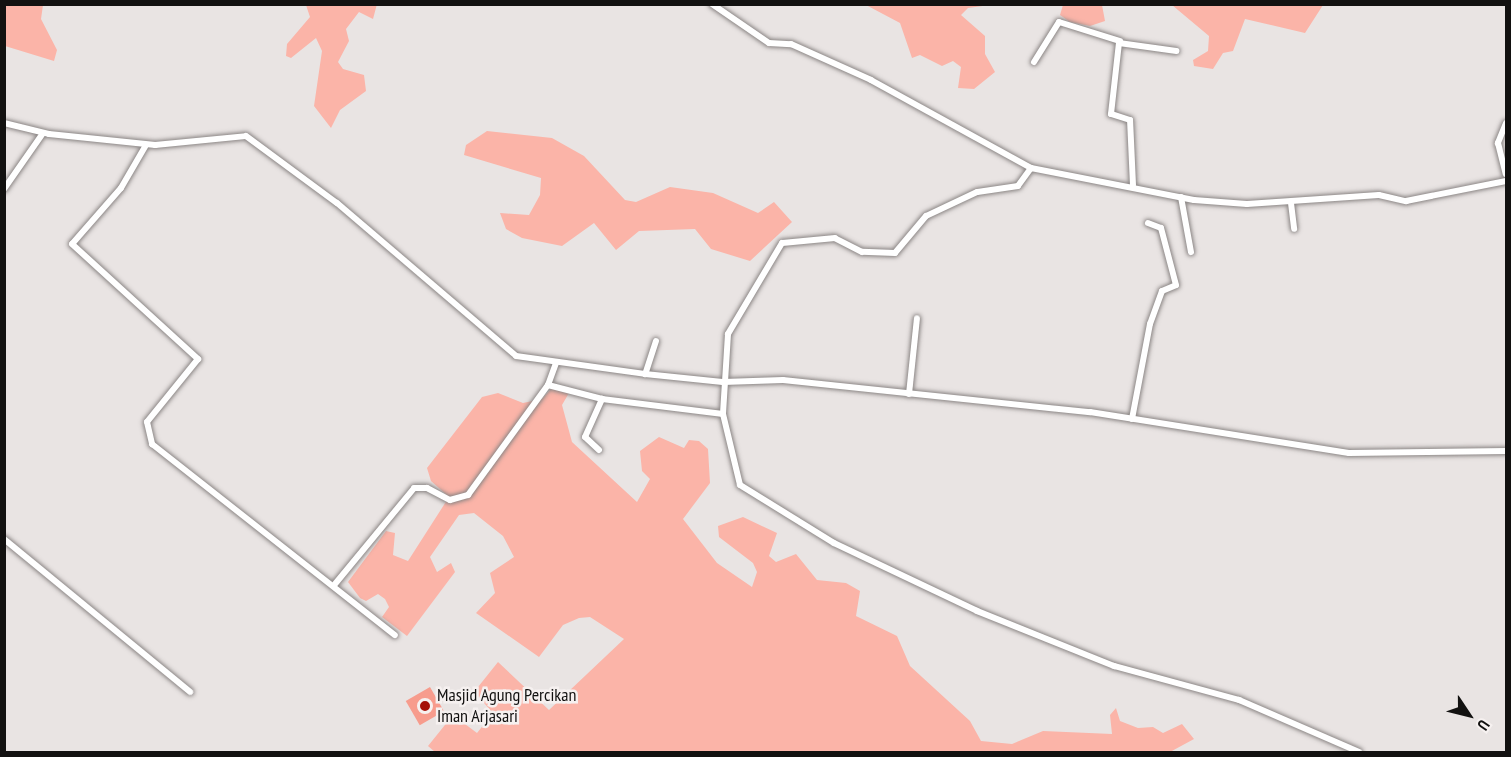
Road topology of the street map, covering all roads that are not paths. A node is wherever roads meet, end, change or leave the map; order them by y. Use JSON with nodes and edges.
{"nodes":[{"id":1,"x":712,"y":4,"type":"edge"},
{"id":2,"x":1120,"y":41,"type":"junction"},
{"id":3,"x":1176,"y":51,"type":"dead end"},
{"id":4,"x":1034,"y":62,"type":"dead end"},
{"id":5,"x":4,"y":123,"type":"edge"},
{"id":6,"x":1506,"y":123,"type":"edge"},
{"id":7,"x":43,"y":133,"type":"junction"},
{"id":8,"x":146,"y":145,"type":"junction"},
{"id":9,"x":1031,"y":168,"type":"junction"},
{"id":10,"x":1506,"y":174,"type":"edge"},
{"id":11,"x":1506,"y":181,"type":"edge"},
{"id":12,"x":1133,"y":185,"type":"junction"},
{"id":13,"x":4,"y":189,"type":"edge"},
{"id":14,"x":1181,"y":197,"type":"junction"},
{"id":15,"x":1291,"y":203,"type":"junction"},
{"id":16,"x":1148,"y":223,"type":"dead end"},
{"id":17,"x":1294,"y":229,"type":"dead end"},
{"id":18,"x":1191,"y":252,"type":"dead end"},
{"id":19,"x":917,"y":318,"type":"dead end"},
{"id":20,"x":656,"y":341,"type":"dead end"},
{"id":21,"x":556,"y":363,"type":"junction"},
{"id":22,"x":645,"y":374,"type":"junction"},
{"id":23,"x":723,"y":382,"type":"junction"},
{"id":24,"x":548,"y":385,"type":"junction"},
{"id":25,"x":909,"y":394,"type":"junction"},
{"id":26,"x":602,"y":399,"type":"junction"},
{"id":27,"x":723,"y":414,"type":"junction"},
{"id":28,"x":1132,"y":419,"type":"junction"},
{"id":29,"x":599,"y":450,"type":"dead end"},
{"id":30,"x":1506,"y":451,"type":"edge"},
{"id":31,"x":4,"y":540,"type":"edge"},
{"id":32,"x":335,"y":584,"type":"junction"},
{"id":33,"x":395,"y":635,"type":"dead end"},
{"id":34,"x":190,"y":692,"type":"dead end"},
{"id":35,"x":1359,"y":753,"type":"edge"}],
"edges":[{"from":1,"to":9,"type":"street"},
{"from":2,"to":3,"type":"street"},
{"from":2,"to":4,"type":"street"},
{"from":2,"to":12,"type":"street"},
{"from":5,"to":7,"type":"street"},
{"from":6,"to":10,"type":"street"},
{"from":7,"to":8,"type":"street"},
{"from":7,"to":13,"type":"street"},
{"from":8,"to":21,"type":"street"},
{"from":8,"to":32,"type":"street"},
{"from":9,"to":12,"type":"street"},
{"from":9,"to":23,"type":"street"},
{"from":11,"to":15,"type":"street"},
{"from":12,"to":14,"type":"street"},
{"from":14,"to":15,"type":"street"},
{"from":14,"to":18,"type":"street"},
{"from":15,"to":17,"type":"street"},
{"from":16,"to":28,"type":"street"},
{"from":19,"to":25,"type":"street"},
{"from":20,"to":22,"type":"street"},
{"from":21,"to":22,"type":"street"},
{"from":21,"to":24,"type":"street"},
{"from":22,"to":23,"type":"street"},
{"from":23,"to":25,"type":"street"},
{"from":23,"to":27,"type":"street"},
{"from":24,"to":26,"type":"street"},
{"from":24,"to":32,"type":"street"},
{"from":25,"to":28,"type":"street"},
{"from":26,"to":27,"type":"street"},
{"from":26,"to":29,"type":"street"},
{"from":27,"to":35,"type":"street"},
{"from":28,"to":30,"type":"street"},
{"from":31,"to":34,"type":"street"},
{"from":32,"to":33,"type":"street"}]}
